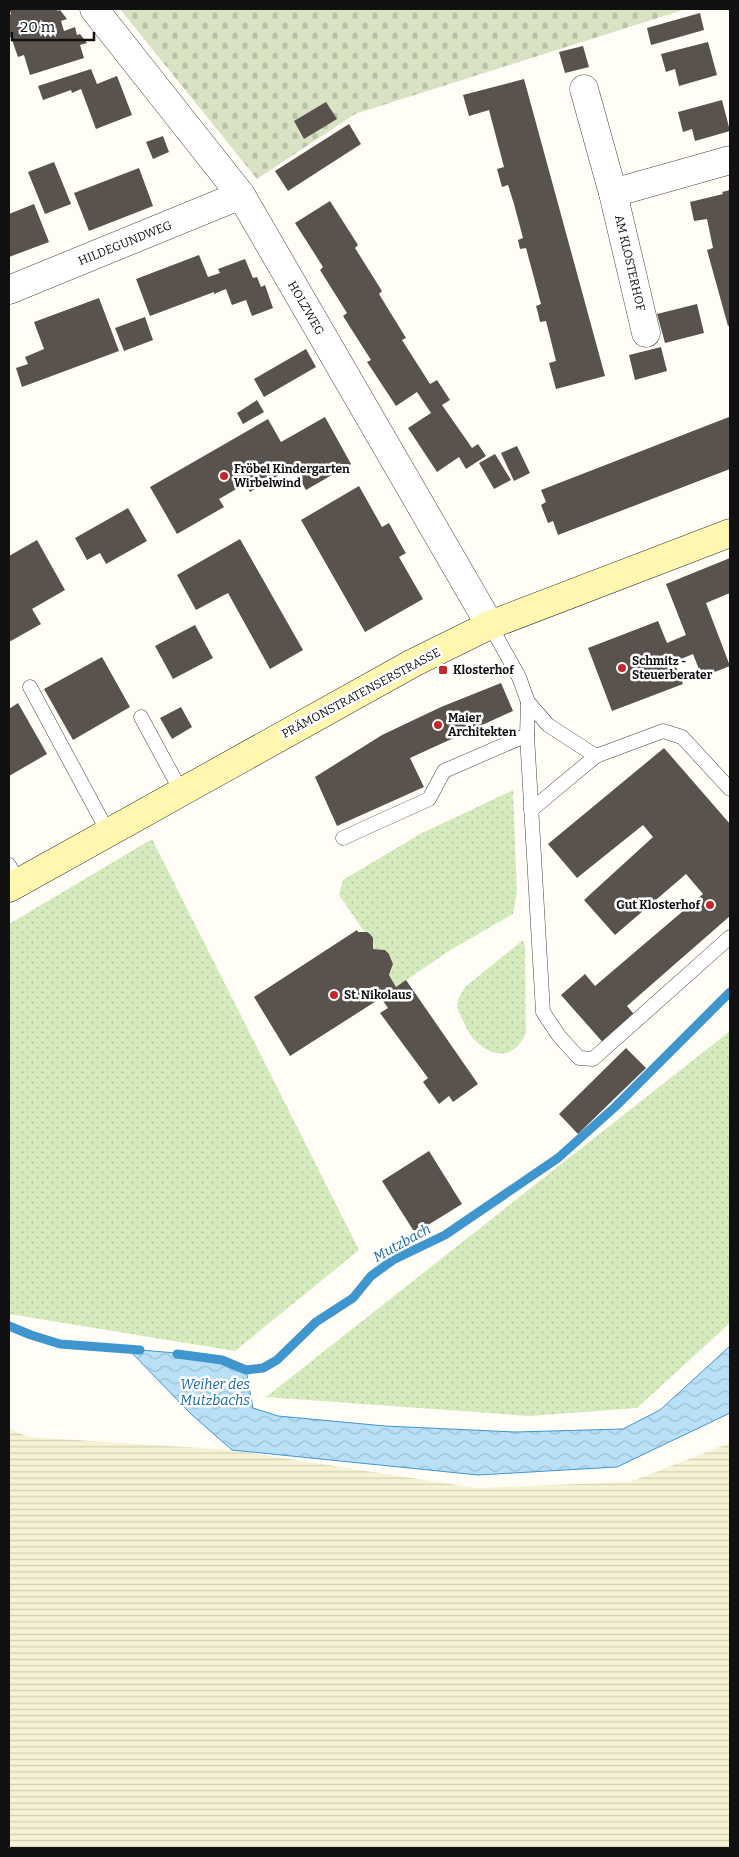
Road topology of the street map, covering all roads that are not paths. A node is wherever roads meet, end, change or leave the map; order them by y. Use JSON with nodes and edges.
{"nodes":[{"id":1,"x":94,"y":9,"type":"edge"},
{"id":2,"x":584,"y":89,"type":"dead end"},
{"id":3,"x":730,"y":160,"type":"edge"},
{"id":4,"x":613,"y":193,"type":"junction"},
{"id":5,"x":241,"y":196,"type":"junction"},
{"id":6,"x":9,"y":290,"type":"edge"},
{"id":7,"x":646,"y":333,"type":"dead end"},
{"id":8,"x":730,"y":533,"type":"edge"},
{"id":9,"x":490,"y":625,"type":"junction"},
{"id":10,"x":30,"y":687,"type":"dead end"},
{"id":11,"x":528,"y":702,"type":"junction"},
{"id":12,"x":141,"y":717,"type":"dead end"},
{"id":13,"x":527,"y":735,"type":"junction"},
{"id":14,"x":596,"y":756,"type":"junction"},
{"id":15,"x":730,"y":789,"type":"edge"},
{"id":16,"x":181,"y":791,"type":"junction"},
{"id":17,"x":531,"y":810,"type":"junction"},
{"id":18,"x":108,"y":832,"type":"junction"},
{"id":19,"x":343,"y":838,"type":"dead end"},
{"id":20,"x":12,"y":878,"type":"edge"},
{"id":21,"x":730,"y":937,"type":"edge"}],
"edges":[{"from":1,"to":5,"type":"street","name":"HOLZWEG"},
{"from":2,"to":4,"type":"street","name":"AM KLOSTERHOF"},
{"from":3,"to":4,"type":"street"},
{"from":4,"to":7,"type":"street","name":"AM KLOSTERHOF"},
{"from":5,"to":6,"type":"street","name":"HILDEGUNDWEG"},
{"from":5,"to":9,"type":"street","name":"HOLZWEG"},
{"from":8,"to":9,"type":"main road","name":"PRÄMONSTRATENSERSTRASSE"},
{"from":9,"to":11,"type":"lane"},
{"from":9,"to":16,"type":"main road","name":"PRÄMONSTRATENSERSTRASSE"},
{"from":10,"to":18,"type":"lane"},
{"from":11,"to":13,"type":"lane"},
{"from":11,"to":14,"type":"lane"},
{"from":12,"to":16,"type":"lane"},
{"from":13,"to":17,"type":"lane"},
{"from":13,"to":19,"type":"lane"},
{"from":14,"to":15,"type":"lane"},
{"from":14,"to":17,"type":"lane"},
{"from":16,"to":18,"type":"main road","name":"PRÄMONSTRATENSERSTRASSE"},
{"from":17,"to":21,"type":"lane"},
{"from":18,"to":20,"type":"main road","name":"PRÄMONSTRATENSERSTRASSE"}]}
